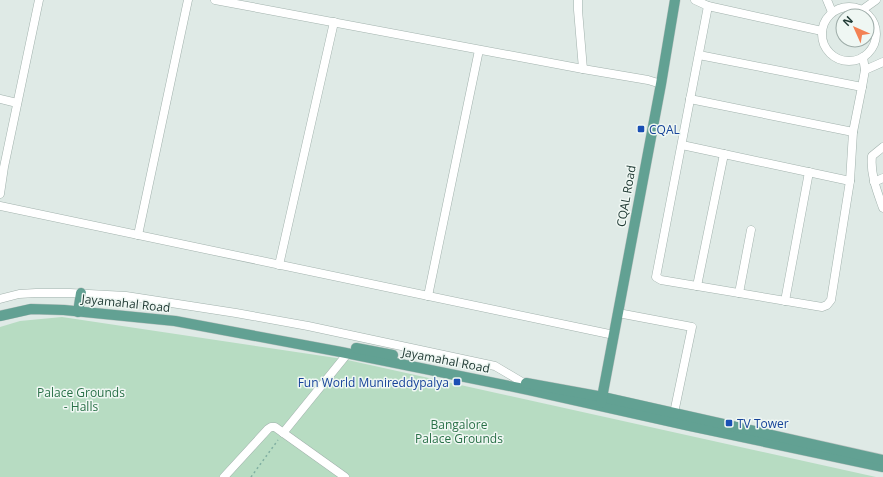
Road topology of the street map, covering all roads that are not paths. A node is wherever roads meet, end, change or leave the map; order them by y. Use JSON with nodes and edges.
{"nodes":[{"id":1,"x":39,"y":0,"type":"edge"},
{"id":2,"x":188,"y":0,"type":"edge"},
{"id":3,"x":215,"y":0,"type":"edge"},
{"id":4,"x":578,"y":0,"type":"edge"},
{"id":5,"x":675,"y":0,"type":"edge"},
{"id":6,"x":695,"y":0,"type":"edge"},
{"id":7,"x":827,"y":0,"type":"edge"},
{"id":8,"x":876,"y":0,"type":"edge"},
{"id":9,"x":708,"y":6,"type":"junction"},
{"id":10,"x":839,"y":8,"type":"edge"},
{"id":11,"x":857,"y":8,"type":"edge"},
{"id":12,"x":865,"y":8,"type":"edge"},
{"id":13,"x":835,"y":10,"type":"edge"},
{"id":14,"x":832,"y":12,"type":"junction"},
{"id":15,"x":334,"y":22,"type":"junction"},
{"id":16,"x":822,"y":31,"type":"junction"},
{"id":17,"x":872,"y":48,"type":"edge"},
{"id":18,"x":479,"y":50,"type":"junction"},
{"id":19,"x":699,"y":56,"type":"junction"},
{"id":20,"x":862,"y":57,"type":"junction"},
{"id":21,"x":883,"y":62,"type":"edge"},
{"id":22,"x":582,"y":69,"type":"junction"},
{"id":23,"x":865,"y":70,"type":"junction"},
{"id":24,"x":661,"y":84,"type":"junction"},
{"id":25,"x":862,"y":87,"type":"junction"},
{"id":26,"x":690,"y":99,"type":"junction"},
{"id":27,"x":0,"y":100,"type":"edge"},
{"id":28,"x":17,"y":103,"type":"junction"},
{"id":29,"x":853,"y":132,"type":"junction"},
{"id":30,"x":682,"y":145,"type":"junction"},
{"id":31,"x":883,"y":147,"type":"edge"},
{"id":32,"x":4,"y":150,"type":"edge"},
{"id":33,"x":724,"y":154,"type":"junction"},
{"id":34,"x":809,"y":172,"type":"junction"},
{"id":35,"x":883,"y":178,"type":"edge"},
{"id":36,"x":850,"y":181,"type":"junction"},
{"id":37,"x":874,"y":182,"type":"junction"},
{"id":38,"x":0,"y":194,"type":"edge"},
{"id":39,"x":0,"y":206,"type":"edge"},
{"id":40,"x":883,"y":208,"type":"edge"},
{"id":41,"x":751,"y":230,"type":"dead end"},
{"id":42,"x":138,"y":235,"type":"junction"},
{"id":43,"x":279,"y":265,"type":"junction"},
{"id":44,"x":697,"y":286,"type":"junction"},
{"id":45,"x":81,"y":293,"type":"junction"},
{"id":46,"x":739,"y":293,"type":"junction"},
{"id":47,"x":428,"y":296,"type":"junction"},
{"id":48,"x":0,"y":299,"type":"edge"},
{"id":49,"x":785,"y":301,"type":"junction"},
{"id":50,"x":79,"y":309,"type":"junction"},
{"id":51,"x":0,"y":310,"type":"edge"},
{"id":52,"x":618,"y":314,"type":"junction"},
{"id":53,"x":0,"y":316,"type":"edge"},
{"id":54,"x":614,"y":335,"type":"junction"},
{"id":55,"x":344,"y":350,"type":"junction"},
{"id":56,"x":372,"y":350,"type":"junction"},
{"id":57,"x":602,"y":401,"type":"junction"},
{"id":58,"x":674,"y":413,"type":"junction"},
{"id":59,"x":283,"y":433,"type":"junction"},
{"id":60,"x":882,"y":463,"type":"edge"},
{"id":61,"x":338,"y":474,"type":"edge"},
{"id":62,"x":224,"y":477,"type":"edge"},
{"id":63,"x":345,"y":477,"type":"edge"}],
"edges":[{"from":1,"to":28,"type":"street"},
{"from":2,"to":42,"type":"street"},
{"from":3,"to":15,"type":"street"},
{"from":4,"to":22,"type":"street"},
{"from":5,"to":24,"type":"main road","name":"CQAL Road"},
{"from":6,"to":9,"type":"street"},
{"from":7,"to":14,"type":"street"},
{"from":8,"to":12,"type":"street"},
{"from":9,"to":16,"type":"street"},
{"from":9,"to":19,"type":"street"},
{"from":10,"to":11,"type":"street"},
{"from":13,"to":14,"type":"street"},
{"from":14,"to":16,"type":"street"},
{"from":15,"to":18,"type":"street"},
{"from":15,"to":43,"type":"street"},
{"from":16,"to":20,"type":"street"},
{"from":17,"to":20,"type":"street"},
{"from":18,"to":22,"type":"street"},
{"from":18,"to":47,"type":"street"},
{"from":19,"to":25,"type":"street"},
{"from":19,"to":26,"type":"street"},
{"from":20,"to":23,"type":"street"},
{"from":21,"to":23,"type":"street"},
{"from":22,"to":24,"type":"street"},
{"from":23,"to":25,"type":"street"},
{"from":24,"to":52,"type":"main road","name":"CQAL Road"},
{"from":25,"to":29,"type":"street"},
{"from":26,"to":29,"type":"street"},
{"from":26,"to":30,"type":"street"},
{"from":27,"to":28,"type":"street"},
{"from":28,"to":32,"type":"street"},
{"from":29,"to":36,"type":"street"},
{"from":30,"to":33,"type":"street"},
{"from":30,"to":44,"type":"street"},
{"from":31,"to":37,"type":"street"},
{"from":32,"to":38,"type":"street"},
{"from":33,"to":34,"type":"street"},
{"from":33,"to":44,"type":"street"},
{"from":34,"to":36,"type":"street"},
{"from":34,"to":49,"type":"street"},
{"from":35,"to":37,"type":"street"},
{"from":36,"to":49,"type":"street"},
{"from":37,"to":40,"type":"street"},
{"from":39,"to":42,"type":"street"},
{"from":41,"to":46,"type":"street"},
{"from":42,"to":43,"type":"street"},
{"from":43,"to":47,"type":"street"},
{"from":44,"to":46,"type":"street"},
{"from":45,"to":48,"type":"street"},
{"from":45,"to":50,"type":"main road"},
{"from":45,"to":56,"type":"street"},
{"from":46,"to":49,"type":"street"},
{"from":47,"to":54,"type":"street"},
{"from":50,"to":51,"type":"main road","name":"Jayamahal Road"},
{"from":50,"to":53,"type":"main road","name":"Jayamahal Road"},
{"from":50,"to":55,"type":"main road","name":"Jayamahal Road"},
{"from":52,"to":54,"type":"main road","name":"CQAL Road"},
{"from":52,"to":58,"type":"street"},
{"from":54,"to":57,"type":"main road","name":"CQAL Road"},
{"from":55,"to":56,"type":"main road","name":"Jayamahal Road"},
{"from":55,"to":59,"type":"street"},
{"from":56,"to":57,"type":"main road","name":"Jayamahal Road"},
{"from":56,"to":57,"type":"main road","name":"Jayamahal Road"},
{"from":57,"to":58,"type":"main road","name":"Jayamahal Road"},
{"from":57,"to":60,"type":"main road","name":"Jayamahal Road"},
{"from":58,"to":60,"type":"main road","name":"Jayamahal Road"},
{"from":59,"to":61,"type":"street"},
{"from":59,"to":62,"type":"street"},
{"from":61,"to":63,"type":"street"}]}
